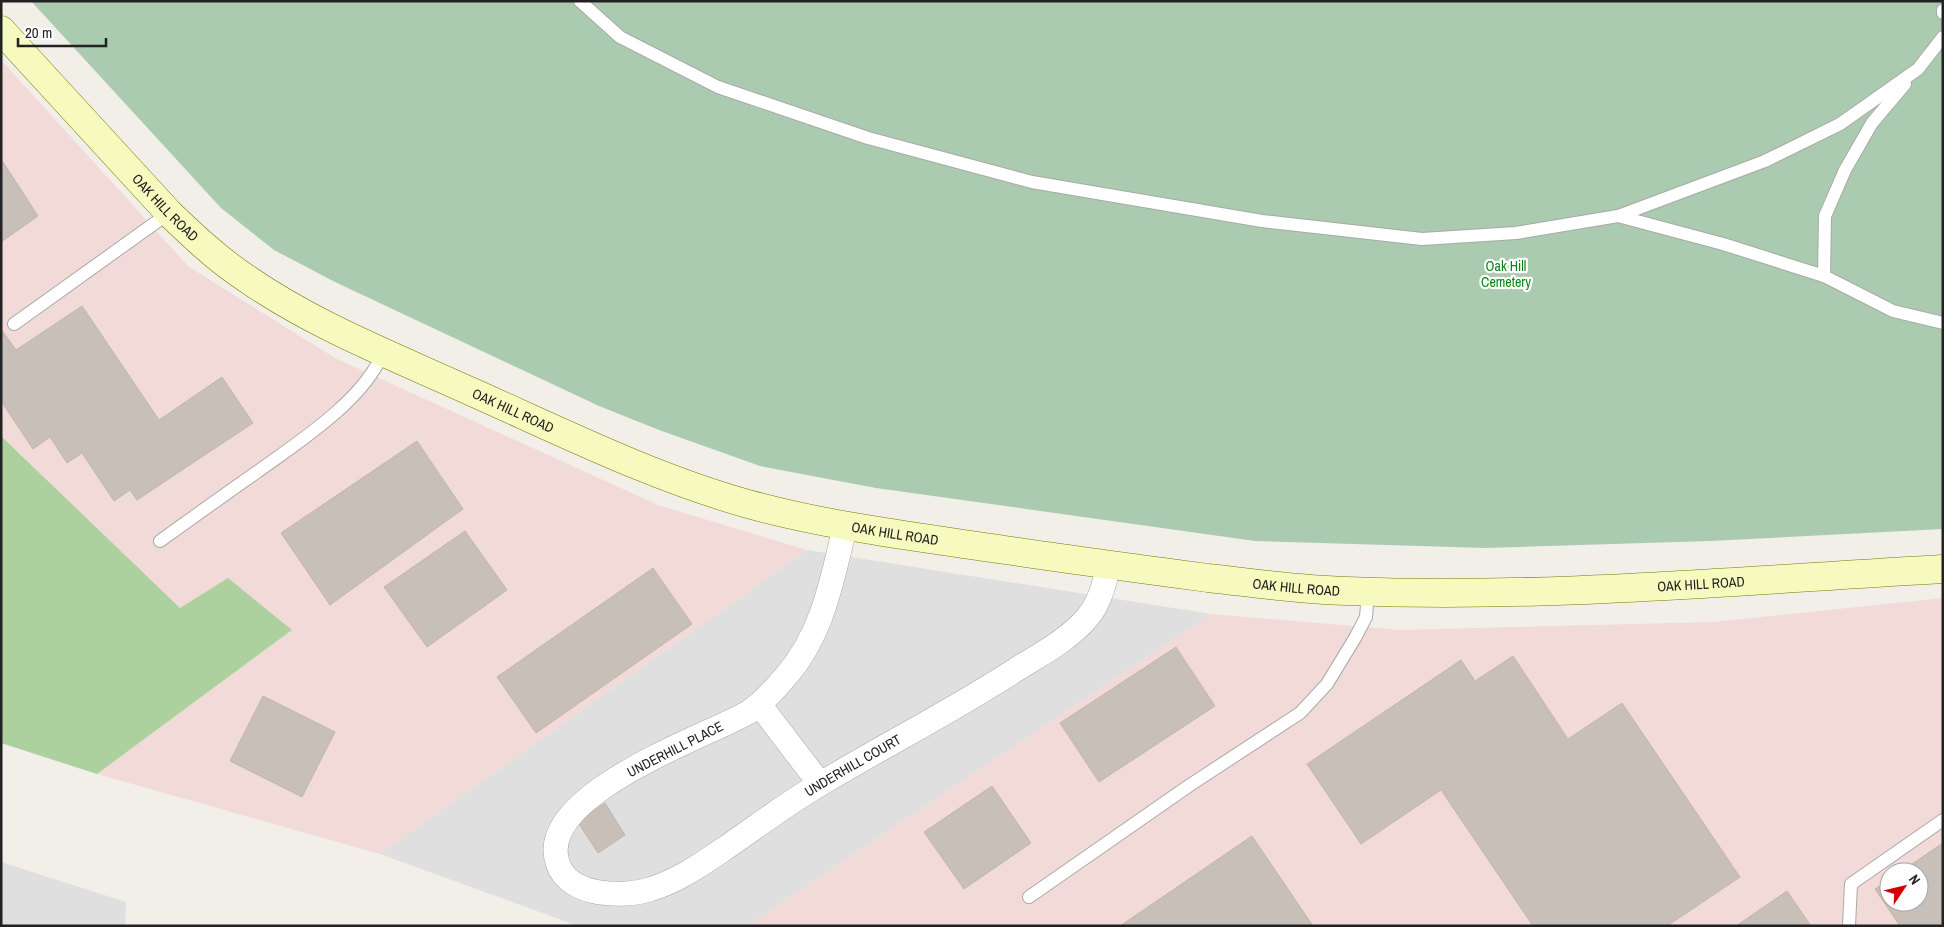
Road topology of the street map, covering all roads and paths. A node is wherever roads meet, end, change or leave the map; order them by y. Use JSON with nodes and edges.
{"nodes":[{"id":1,"x":580,"y":1,"type":"edge"},
{"id":2,"x":1,"y":30,"type":"edge"},
{"id":3,"x":1943,"y":37,"type":"edge"},
{"id":4,"x":1918,"y":69,"type":"junction"},
{"id":5,"x":169,"y":213,"type":"junction"},
{"id":6,"x":1618,"y":216,"type":"junction"},
{"id":7,"x":1824,"y":276,"type":"junction"},
{"id":8,"x":1943,"y":323,"type":"edge"},
{"id":9,"x":14,"y":324,"type":"dead end"},
{"id":10,"x":383,"y":352,"type":"junction"},
{"id":11,"x":845,"y":527,"type":"junction"},
{"id":12,"x":160,"y":541,"type":"dead end"},
{"id":13,"x":1109,"y":565,"type":"junction"},
{"id":14,"x":1943,"y":569,"type":"edge"},
{"id":15,"x":1368,"y":592,"type":"junction"},
{"id":16,"x":759,"y":704,"type":"junction"},
{"id":17,"x":820,"y":784,"type":"junction"},
{"id":18,"x":1943,"y":820,"type":"edge"},
{"id":19,"x":562,"y":872,"type":"joint"},
{"id":20,"x":1030,"y":897,"type":"dead end"},
{"id":21,"x":1850,"y":926,"type":"edge"}],
"edges":[{"from":1,"to":6,"type":"lane"},
{"from":2,"to":5,"type":"main road","name":"OAK HILL ROAD"},
{"from":3,"to":4,"type":"lane"},
{"from":4,"to":6,"type":"lane"},
{"from":4,"to":7,"type":"lane"},
{"from":5,"to":9,"type":"lane"},
{"from":5,"to":10,"type":"main road","name":"OAK HILL ROAD"},
{"from":6,"to":7,"type":"lane"},
{"from":7,"to":8,"type":"lane"},
{"from":10,"to":11,"type":"main road","name":"OAK HILL ROAD"},
{"from":10,"to":12,"type":"lane"},
{"from":11,"to":13,"type":"main road","name":"OAK HILL ROAD"},
{"from":11,"to":16,"type":"street","name":"UNDERHILL PLACE"},
{"from":13,"to":15,"type":"main road","name":"OAK HILL ROAD"},
{"from":13,"to":17,"type":"street","name":"UNDERHILL COURT"},
{"from":14,"to":15,"type":"main road","name":"OAK HILL ROAD"},
{"from":15,"to":20,"type":"lane"},
{"from":16,"to":17,"type":"street"},
{"from":16,"to":19,"type":"street","name":"UNDERHILL PLACE"},
{"from":17,"to":19,"type":"street","name":"UNDERHILL COURT"},
{"from":18,"to":21,"type":"lane"}]}
